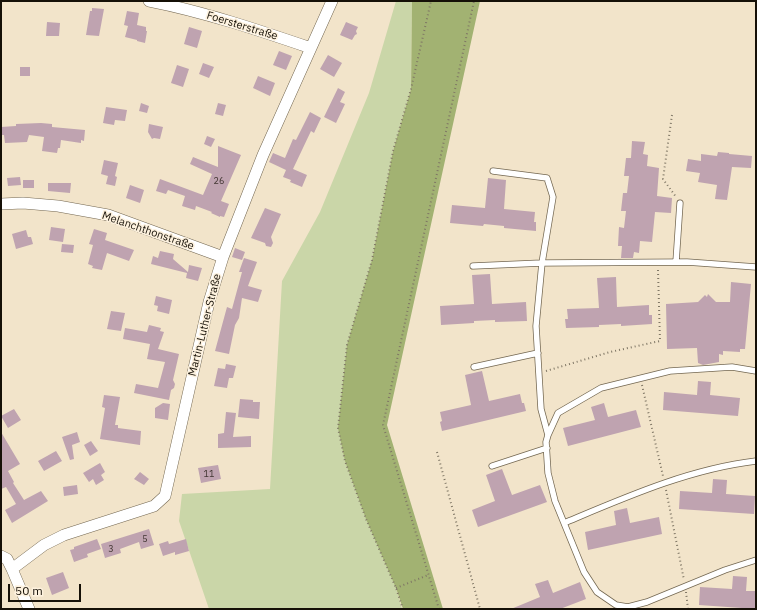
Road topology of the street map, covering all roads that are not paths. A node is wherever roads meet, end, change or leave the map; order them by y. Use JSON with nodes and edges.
{"nodes":[{"id":1,"x":149,"y":1,"type":"edge"},
{"id":2,"x":332,"y":1,"type":"edge"},
{"id":3,"x":311,"y":48,"type":"junction"},
{"id":4,"x":493,"y":171,"type":"dead end"},
{"id":5,"x":680,"y":203,"type":"road end"},
{"id":6,"x":1,"y":204,"type":"edge"},
{"id":7,"x":223,"y":257,"type":"junction"},
{"id":8,"x":676,"y":262,"type":"junction"},
{"id":9,"x":542,"y":263,"type":"junction"},
{"id":10,"x":473,"y":266,"type":"dead end"},
{"id":11,"x":756,"y":267,"type":"edge"},
{"id":12,"x":538,"y":354,"type":"junction"},
{"id":13,"x":474,"y":367,"type":"dead end"},
{"id":14,"x":756,"y":371,"type":"edge"},
{"id":15,"x":548,"y":435,"type":"junction"},
{"id":16,"x":547,"y":448,"type":"junction"},
{"id":17,"x":756,"y":461,"type":"edge"},
{"id":18,"x":492,"y":466,"type":"dead end"},
{"id":19,"x":564,"y":523,"type":"junction"},
{"id":20,"x":1,"y":556,"type":"edge"},
{"id":21,"x":756,"y":560,"type":"edge"},
{"id":22,"x":12,"y":569,"type":"junction"},
{"id":23,"x":29,"y":609,"type":"edge"}],
"edges":[{"from":1,"to":3,"type":"street","name":"Foersterstraße"},
{"from":2,"to":3,"type":"street","name":"Martin-Luther-Straße"},
{"from":3,"to":7,"type":"street","name":"Martin-Luther-Straße"},
{"from":4,"to":9,"type":"lane"},
{"from":5,"to":8,"type":"lane"},
{"from":6,"to":7,"type":"street","name":"Melanchthonstraße"},
{"from":7,"to":22,"type":"street","name":"Martin-Luther-Straße"},
{"from":8,"to":9,"type":"lane"},
{"from":8,"to":11,"type":"lane"},
{"from":9,"to":10,"type":"lane"},
{"from":9,"to":12,"type":"lane"},
{"from":12,"to":13,"type":"lane"},
{"from":12,"to":15,"type":"lane"},
{"from":14,"to":15,"type":"lane"},
{"from":15,"to":16,"type":"lane"},
{"from":16,"to":18,"type":"lane"},
{"from":16,"to":19,"type":"lane"},
{"from":17,"to":19,"type":"lane"},
{"from":19,"to":21,"type":"lane"},
{"from":20,"to":22,"type":"street"},
{"from":22,"to":23,"type":"street"}]}
